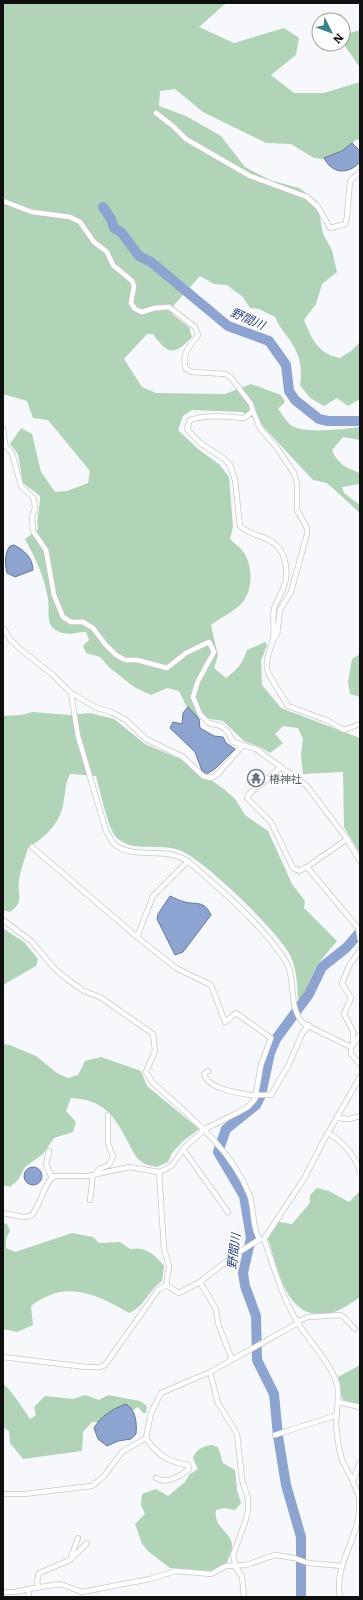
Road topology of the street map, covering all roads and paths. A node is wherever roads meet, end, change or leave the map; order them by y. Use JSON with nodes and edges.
{"nodes":[{"id":1,"x":156,"y":113,"type":"dead end"},
{"id":2,"x":360,"y":172,"type":"edge"},
{"id":3,"x":3,"y":201,"type":"edge"},
{"id":4,"x":252,"y":411,"type":"junction"},
{"id":5,"x":3,"y":428,"type":"edge"},
{"id":6,"x":3,"y":628,"type":"edge"},
{"id":7,"x":274,"y":638,"type":"junction"},
{"id":8,"x":71,"y":693,"type":"junction"},
{"id":9,"x":360,"y":724,"type":"edge"},
{"id":10,"x":242,"y":746,"type":"junction"},
{"id":11,"x":280,"y":768,"type":"junction"},
{"id":12,"x":347,"y":839,"type":"junction"},
{"id":13,"x":32,"y":847,"type":"dead end"},
{"id":14,"x":188,"y":861,"type":"junction"},
{"id":15,"x":360,"y":861,"type":"edge"},
{"id":16,"x":307,"y":867,"type":"junction"},
{"id":17,"x":3,"y":920,"type":"edge"},
{"id":18,"x":137,"y":938,"type":"junction"},
{"id":19,"x":360,"y":940,"type":"edge"},
{"id":20,"x":360,"y":950,"type":"edge"},
{"id":21,"x":309,"y":1025,"type":"junction"},
{"id":22,"x":360,"y":1036,"type":"edge"},
{"id":23,"x":352,"y":1045,"type":"junction"},
{"id":24,"x":360,"y":1064,"type":"edge"},
{"id":25,"x":208,"y":1071,"type":"dead end"},
{"id":26,"x":360,"y":1077,"type":"edge"},
{"id":27,"x":255,"y":1096,"type":"junction"},
{"id":28,"x":108,"y":1115,"type":"dead end"},
{"id":29,"x":360,"y":1116,"type":"edge"},
{"id":30,"x":336,"y":1118,"type":"junction"},
{"id":31,"x":205,"y":1129,"type":"junction"},
{"id":32,"x":328,"y":1133,"type":"junction"},
{"id":33,"x":183,"y":1149,"type":"junction"},
{"id":34,"x":49,"y":1151,"type":"dead end"},
{"id":35,"x":360,"y":1171,"type":"edge"},
{"id":36,"x":159,"y":1172,"type":"junction"},
{"id":37,"x":95,"y":1174,"type":"junction"},
{"id":38,"x":52,"y":1178,"type":"junction"},
{"id":39,"x":90,"y":1200,"type":"dead end"},
{"id":40,"x":228,"y":1212,"type":"dead end"},
{"id":41,"x":3,"y":1213,"type":"edge"},
{"id":42,"x":262,"y":1239,"type":"junction"},
{"id":43,"x":200,"y":1282,"type":"junction"},
{"id":44,"x":166,"y":1285,"type":"junction"},
{"id":45,"x":297,"y":1322,"type":"junction"},
{"id":46,"x":355,"y":1330,"type":"dead end"},
{"id":47,"x":3,"y":1357,"type":"edge"},
{"id":48,"x":232,"y":1360,"type":"junction"},
{"id":49,"x":210,"y":1372,"type":"junction"},
{"id":50,"x":338,"y":1402,"type":"junction"},
{"id":51,"x":360,"y":1407,"type":"edge"},
{"id":52,"x":337,"y":1415,"type":"junction"},
{"id":53,"x":275,"y":1434,"type":"dead end"},
{"id":54,"x":146,"y":1438,"type":"junction"},
{"id":55,"x":360,"y":1462,"type":"edge"},
{"id":56,"x":156,"y":1478,"type":"dead end"},
{"id":57,"x":353,"y":1480,"type":"junction"},
{"id":58,"x":3,"y":1494,"type":"edge"},
{"id":59,"x":78,"y":1538,"type":"dead end"},
{"id":60,"x":87,"y":1543,"type":"dead end"},
{"id":61,"x":70,"y":1560,"type":"junction"},
{"id":62,"x":342,"y":1566,"type":"junction"},
{"id":63,"x":236,"y":1567,"type":"junction"},
{"id":64,"x":40,"y":1587,"type":"junction"},
{"id":65,"x":28,"y":1589,"type":"junction"},
{"id":66,"x":3,"y":1592,"type":"edge"},
{"id":67,"x":29,"y":1597,"type":"edge"},
{"id":68,"x":244,"y":1597,"type":"edge"},
{"id":69,"x":340,"y":1597,"type":"edge"}],
"edges":[{"from":1,"to":2,"type":"street"},
{"from":3,"to":4,"type":"street"},
{"from":4,"to":7,"type":"street"},
{"from":4,"to":7,"type":"street"},
{"from":5,"to":10,"type":"street"},
{"from":6,"to":8,"type":"street"},
{"from":7,"to":9,"type":"street"},
{"from":8,"to":10,"type":"street"},
{"from":8,"to":14,"type":"street"},
{"from":10,"to":11,"type":"street"},
{"from":11,"to":12,"type":"street"},
{"from":11,"to":16,"type":"street"},
{"from":12,"to":15,"type":"street"},
{"from":12,"to":16,"type":"street"},
{"from":13,"to":18,"type":"street"},
{"from":14,"to":18,"type":"street"},
{"from":14,"to":21,"type":"street"},
{"from":16,"to":19,"type":"street"},
{"from":17,"to":31,"type":"street"},
{"from":18,"to":27,"type":"street"},
{"from":20,"to":23,"type":"street"},
{"from":21,"to":23,"type":"street"},
{"from":21,"to":27,"type":"street"},
{"from":22,"to":23,"type":"street"},
{"from":23,"to":24,"type":"street"},
{"from":25,"to":27,"type":"street"},
{"from":26,"to":30,"type":"street"},
{"from":27,"to":31,"type":"street"},
{"from":28,"to":37,"type":"street"},
{"from":29,"to":30,"type":"street"},
{"from":30,"to":32,"type":"street"},
{"from":31,"to":33,"type":"street"},
{"from":31,"to":42,"type":"street"},
{"from":32,"to":35,"type":"street"},
{"from":32,"to":42,"type":"street"},
{"from":33,"to":36,"type":"street"},
{"from":33,"to":40,"type":"street"},
{"from":34,"to":38,"type":"street"},
{"from":36,"to":37,"type":"street"},
{"from":36,"to":44,"type":"street"},
{"from":37,"to":38,"type":"street"},
{"from":37,"to":39,"type":"street"},
{"from":38,"to":41,"type":"street"},
{"from":42,"to":43,"type":"street"},
{"from":42,"to":45,"type":"street"},
{"from":43,"to":44,"type":"street"},
{"from":43,"to":48,"type":"street"},
{"from":44,"to":47,"type":"street"},
{"from":45,"to":46,"type":"street"},
{"from":45,"to":48,"type":"street"},
{"from":45,"to":50,"type":"street"},
{"from":48,"to":49,"type":"street"},
{"from":49,"to":54,"type":"street"},
{"from":49,"to":63,"type":"street"},
{"from":50,"to":51,"type":"street"},
{"from":50,"to":52,"type":"street"},
{"from":52,"to":53,"type":"street"},
{"from":52,"to":57,"type":"street"},
{"from":54,"to":56,"type":"street"},
{"from":54,"to":58,"type":"street"},
{"from":55,"to":57,"type":"street"},
{"from":57,"to":62,"type":"street"},
{"from":59,"to":61,"type":"street"},
{"from":60,"to":61,"type":"street"},
{"from":61,"to":64,"type":"street"},
{"from":62,"to":63,"type":"street"},
{"from":62,"to":69,"type":"street"},
{"from":63,"to":64,"type":"street"},
{"from":63,"to":68,"type":"street"},
{"from":64,"to":65,"type":"street"},
{"from":65,"to":66,"type":"street"},
{"from":65,"to":67,"type":"street"}]}
